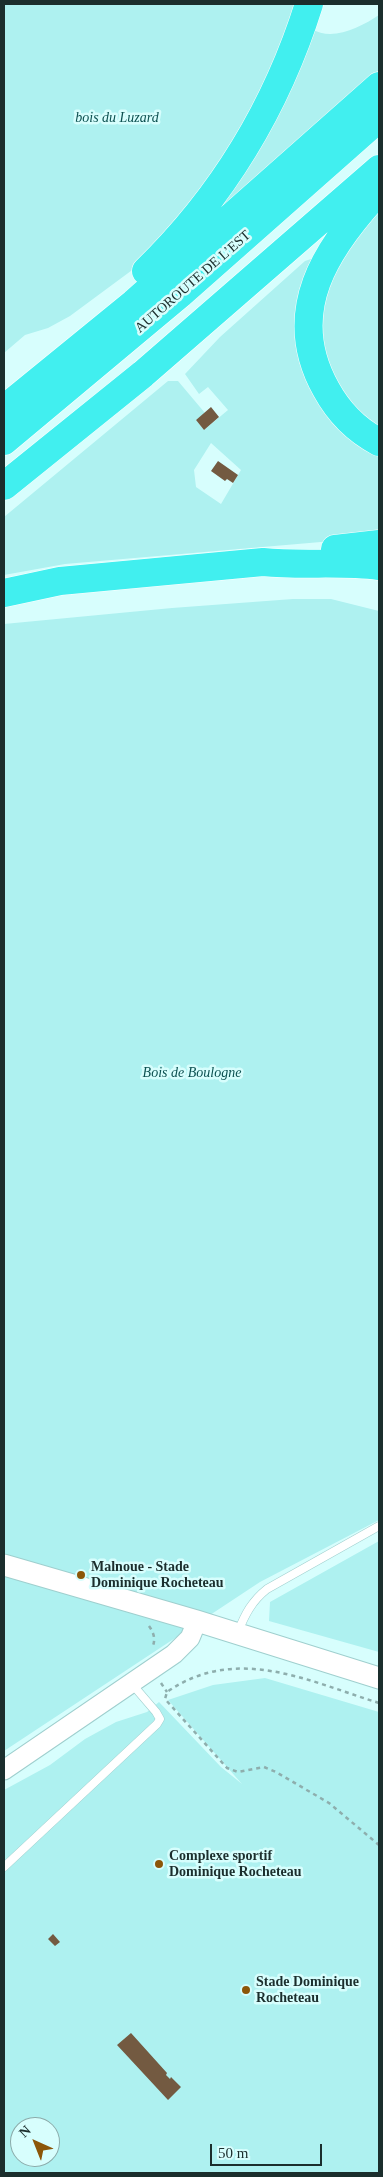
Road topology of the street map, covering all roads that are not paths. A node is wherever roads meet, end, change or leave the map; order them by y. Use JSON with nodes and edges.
{"nodes":[{"id":1,"x":309,"y":4,"type":"edge"},
{"id":2,"x":379,"y":86,"type":"edge"},
{"id":3,"x":379,"y":118,"type":"edge"},
{"id":4,"x":379,"y":168,"type":"edge"},
{"id":5,"x":379,"y":191,"type":"edge"},
{"id":6,"x":35,"y":384,"type":"junction"},
{"id":7,"x":4,"y":409,"type":"edge"},
{"id":8,"x":4,"y":441,"type":"edge"},
{"id":9,"x":379,"y":442,"type":"edge"},
{"id":10,"x":4,"y":486,"type":"edge"},
{"id":11,"x":379,"y":544,"type":"edge"},
{"id":12,"x":263,"y":562,"type":"junction"},
{"id":13,"x":379,"y":566,"type":"edge"},
{"id":14,"x":4,"y":593,"type":"edge"},
{"id":15,"x":379,"y":1526,"type":"edge"},
{"id":16,"x":4,"y":1565,"type":"edge"},
{"id":17,"x":197,"y":1621,"type":"junction"},
{"id":18,"x":238,"y":1634,"type":"junction"},
{"id":19,"x":379,"y":1678,"type":"edge"},
{"id":20,"x":131,"y":1684,"type":"junction"},
{"id":21,"x":4,"y":1770,"type":"edge"},
{"id":22,"x":4,"y":1868,"type":"edge"}],
"edges":[{"from":1,"to":6,"type":"highway"},
{"from":2,"to":6,"type":"highway"},
{"from":3,"to":8,"type":"highway","name":"AUTOROUTE DE L’EST"},
{"from":4,"to":10,"type":"highway"},
{"from":5,"to":9,"type":"highway"},
{"from":6,"to":7,"type":"highway"},
{"from":11,"to":12,"type":"highway"},
{"from":12,"to":13,"type":"highway"},
{"from":12,"to":14,"type":"highway"},
{"from":15,"to":18,"type":"lane"},
{"from":16,"to":17,"type":"main road"},
{"from":17,"to":18,"type":"main road"},
{"from":17,"to":20,"type":"street"},
{"from":18,"to":19,"type":"main road"},
{"from":20,"to":21,"type":"street"},
{"from":20,"to":22,"type":"lane"}]}
